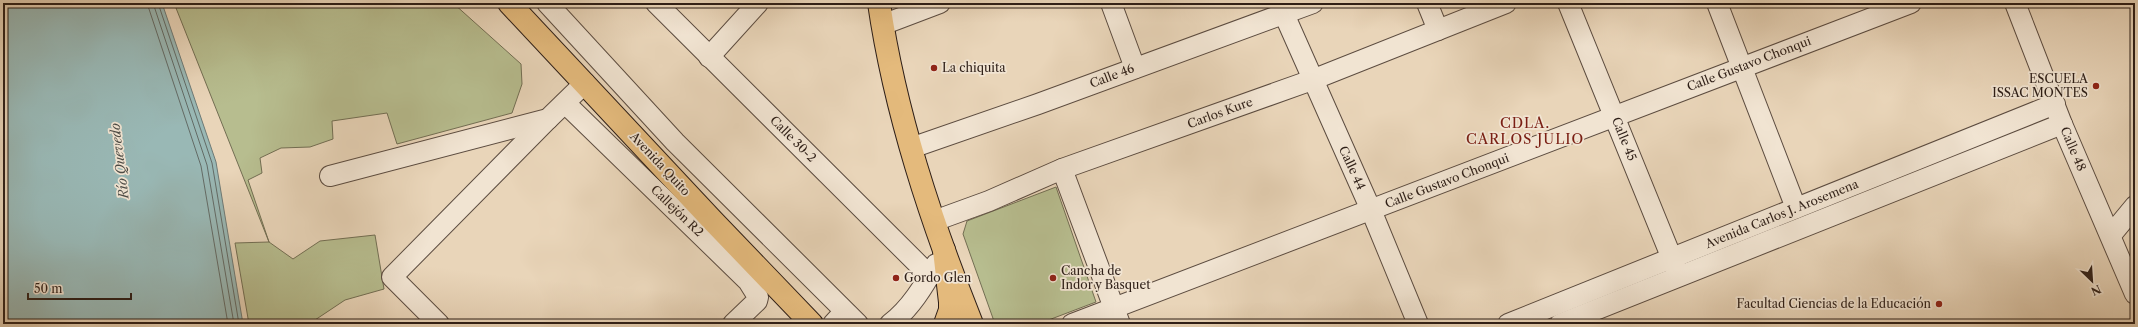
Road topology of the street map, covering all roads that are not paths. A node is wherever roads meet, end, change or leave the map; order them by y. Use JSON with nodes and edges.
{"nodes":[{"id":1,"x":509,"y":3,"type":"edge"},
{"id":2,"x":546,"y":3,"type":"edge"},
{"id":3,"x":656,"y":3,"type":"edge"},
{"id":4,"x":758,"y":3,"type":"edge"},
{"id":5,"x":879,"y":3,"type":"edge"},
{"id":6,"x":940,"y":3,"type":"edge"},
{"id":7,"x":1111,"y":3,"type":"edge"},
{"id":8,"x":1313,"y":3,"type":"edge"},
{"id":9,"x":1427,"y":3,"type":"edge"},
{"id":10,"x":1506,"y":3,"type":"edge"},
{"id":11,"x":1568,"y":3,"type":"edge"},
{"id":12,"x":1717,"y":3,"type":"edge"},
{"id":13,"x":1911,"y":3,"type":"edge"},
{"id":14,"x":2015,"y":3,"type":"edge"},
{"id":15,"x":1284,"y":14,"type":"junction"},
{"id":16,"x":882,"y":25,"type":"junction"},
{"id":17,"x":1438,"y":30,"type":"junction"},
{"id":18,"x":709,"y":56,"type":"junction"},
{"id":19,"x":1742,"y":67,"type":"junction"},
{"id":20,"x":1135,"y":68,"type":"junction"},
{"id":21,"x":1312,"y":80,"type":"junction"},
{"id":22,"x":584,"y":83,"type":"junction"},
{"id":23,"x":565,"y":103,"type":"junction"},
{"id":24,"x":2055,"y":104,"type":"junction"},
{"id":25,"x":1615,"y":115,"type":"junction"},
{"id":26,"x":548,"y":119,"type":"junction"},
{"id":27,"x":2062,"y":124,"type":"junction"},
{"id":28,"x":911,"y":148,"type":"junction"},
{"id":29,"x":1062,"y":169,"type":"junction"},
{"id":30,"x":330,"y":176,"type":"dead end"},
{"id":31,"x":2135,"y":206,"type":"edge"},
{"id":32,"x":1796,"y":208,"type":"junction"},
{"id":33,"x":1372,"y":210,"type":"junction"},
{"id":34,"x":934,"y":221,"type":"junction"},
{"id":35,"x":2110,"y":235,"type":"junction"},
{"id":36,"x":944,"y":250,"type":"junction"},
{"id":37,"x":1672,"y":258,"type":"junction"},
{"id":38,"x":930,"y":276,"type":"junction"},
{"id":39,"x":1679,"y":277,"type":"junction"},
{"id":40,"x":2135,"y":294,"type":"edge"},
{"id":41,"x":1117,"y":317,"type":"edge"},
{"id":42,"x":845,"y":320,"type":"edge"},
{"id":43,"x":811,"y":322,"type":"edge"},
{"id":44,"x":439,"y":324,"type":"edge"},
{"id":45,"x":733,"y":324,"type":"edge"},
{"id":46,"x":890,"y":324,"type":"edge"},
{"id":47,"x":945,"y":324,"type":"edge"},
{"id":48,"x":972,"y":324,"type":"edge"},
{"id":49,"x":1072,"y":324,"type":"edge"},
{"id":50,"x":1418,"y":324,"type":"edge"},
{"id":51,"x":1508,"y":324,"type":"edge"},
{"id":52,"x":1560,"y":324,"type":"edge"}],
"edges":[{"from":1,"to":22,"type":"main road","name":"Avenida Quito"},
{"from":2,"to":42,"type":"street"},
{"from":3,"to":18,"type":"street","name":"Calle 30-2"},
{"from":4,"to":18,"type":"street"},
{"from":5,"to":16,"type":"main road"},
{"from":6,"to":16,"type":"street"},
{"from":7,"to":20,"type":"street"},
{"from":8,"to":15,"type":"street","name":"Calle 46"},
{"from":9,"to":17,"type":"street"},
{"from":10,"to":17,"type":"street","name":"Carlos Kure"},
{"from":11,"to":25,"type":"street","name":"Calle 45"},
{"from":12,"to":19,"type":"street"},
{"from":13,"to":19,"type":"street","name":"Calle Gustavo Chonqui"},
{"from":14,"to":24,"type":"street","name":"Calle 48"},
{"from":15,"to":20,"type":"street","name":"Calle 46"},
{"from":15,"to":21,"type":"street","name":"Calle 44"},
{"from":16,"to":28,"type":"main road"},
{"from":17,"to":21,"type":"street","name":"Carlos Kure"},
{"from":18,"to":38,"type":"street","name":"Calle 30-2"},
{"from":19,"to":25,"type":"street","name":"Calle Gustavo Chonqui"},
{"from":19,"to":32,"type":"street"},
{"from":20,"to":28,"type":"street","name":"Calle 46"},
{"from":21,"to":29,"type":"street","name":"Carlos Kure"},
{"from":21,"to":33,"type":"street","name":"Calle 44"},
{"from":22,"to":23,"type":"street"},
{"from":22,"to":43,"type":"main road","name":"Avenida Quito"},
{"from":23,"to":26,"type":"street"},
{"from":23,"to":45,"type":"street","name":"Callejón R2"},
{"from":24,"to":27,"type":"street","name":"Calle 48"},
{"from":24,"to":32,"type":"street","name":"Avenida Carlos J. Arosemena"},
{"from":25,"to":33,"type":"street","name":"Calle Gustavo Chonqui"},
{"from":25,"to":37,"type":"street","name":"Calle 45"},
{"from":26,"to":30,"type":"street"},
{"from":26,"to":44,"type":"street"},
{"from":27,"to":35,"type":"street","name":"Calle 48"},
{"from":27,"to":39,"type":"street","name":"Avenida Carlos J. Arosemena"},
{"from":28,"to":34,"type":"main road"},
{"from":29,"to":34,"type":"street","name":"Carlos Kure"},
{"from":29,"to":41,"type":"street"},
{"from":31,"to":35,"type":"street"},
{"from":32,"to":37,"type":"street","name":"Avenida Carlos J. Arosemena"},
{"from":33,"to":41,"type":"street","name":"Calle Gustavo Chonqui"},
{"from":33,"to":50,"type":"street","name":"Calle 44"},
{"from":34,"to":36,"type":"main road"},
{"from":35,"to":40,"type":"street","name":"Calle 48"},
{"from":36,"to":38,"type":"street"},
{"from":36,"to":47,"type":"main road"},
{"from":36,"to":48,"type":"main road"},
{"from":37,"to":39,"type":"street","name":"Calle 45"},
{"from":37,"to":51,"type":"street","name":"Avenida Carlos J. Arosemena"},
{"from":38,"to":46,"type":"street"},
{"from":39,"to":52,"type":"street","name":"Avenida Carlos J. Arosemena"},
{"from":41,"to":49,"type":"street","name":"Calle Gustavo Chonqui"}]}
